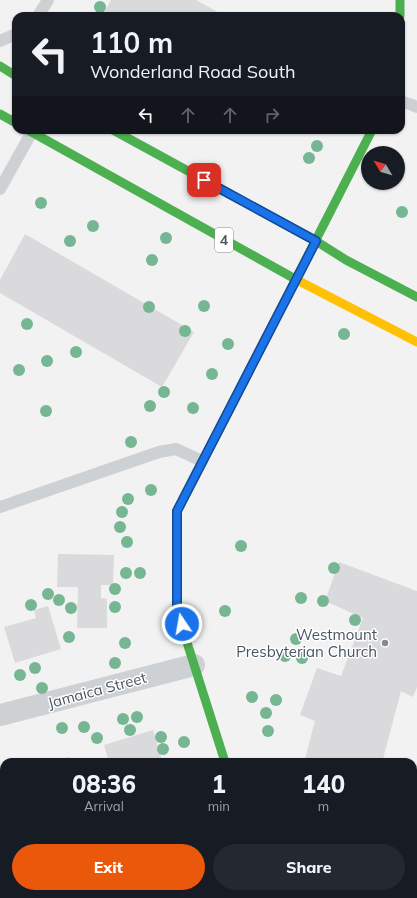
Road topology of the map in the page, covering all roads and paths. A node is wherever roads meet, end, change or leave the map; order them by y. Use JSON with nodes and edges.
{"nodes":[{"id":1,"x":48,"y":0,"type":"edge"},
{"id":2,"x":400,"y":0,"type":"edge"},
{"id":3,"x":40,"y":12,"type":"edge"},
{"id":4,"x":400,"y":12,"type":"edge"},
{"id":5,"x":12,"y":36,"type":"edge"},
{"id":6,"x":0,"y":41,"type":"edge"},
{"id":7,"x":0,"y":66,"type":"edge"},
{"id":8,"x":12,"y":74,"type":"edge"},
{"id":9,"x":405,"y":102,"type":"edge"},
{"id":10,"x":417,"y":107,"type":"edge"},
{"id":11,"x":0,"y":114,"type":"edge"},
{"id":12,"x":12,"y":121,"type":"edge"},
{"id":13,"x":29,"y":134,"type":"edge"},
{"id":14,"x":36,"y":134,"type":"edge"},
{"id":15,"x":120,"y":134,"type":"edge"},
{"id":16,"x":370,"y":134,"type":"edge"},
{"id":17,"x":0,"y":189,"type":"edge"},
{"id":18,"x":316,"y":241,"type":"junction"},
{"id":19,"x":295,"y":280,"type":"junction"},
{"id":20,"x":417,"y":297,"type":"edge"},
{"id":21,"x":417,"y":342,"type":"edge"},
{"id":22,"x":202,"y":461,"type":"junction"},
{"id":23,"x":0,"y":507,"type":"edge"},
{"id":24,"x":194,"y":665,"type":"junction"},
{"id":25,"x":0,"y":716,"type":"edge"},
{"id":26,"x":224,"y":758,"type":"edge"}],
"edges":[{"from":1,"to":3,"type":"lane"},
{"from":2,"to":4,"type":"main road"},
{"from":5,"to":6,"type":"lane"},
{"from":7,"to":8,"type":"main road"},
{"from":9,"to":10,"type":"lane"},
{"from":11,"to":12,"type":"main road"},
{"from":13,"to":17,"type":"lane"},
{"from":14,"to":19,"type":"main road","number":"4"},
{"from":15,"to":18,"type":"main road"},
{"from":16,"to":18,"type":"main road"},
{"from":18,"to":19,"type":"main road"},
{"from":18,"to":20,"type":"main road"},
{"from":19,"to":21,"type":"main road","number":"4"},
{"from":19,"to":22,"type":"main road"},
{"from":22,"to":23,"type":"lane"},
{"from":22,"to":24,"type":"main road"},
{"from":24,"to":25,"type":"street","name":"Jamaica Street"},
{"from":24,"to":26,"type":"main road"}]}
